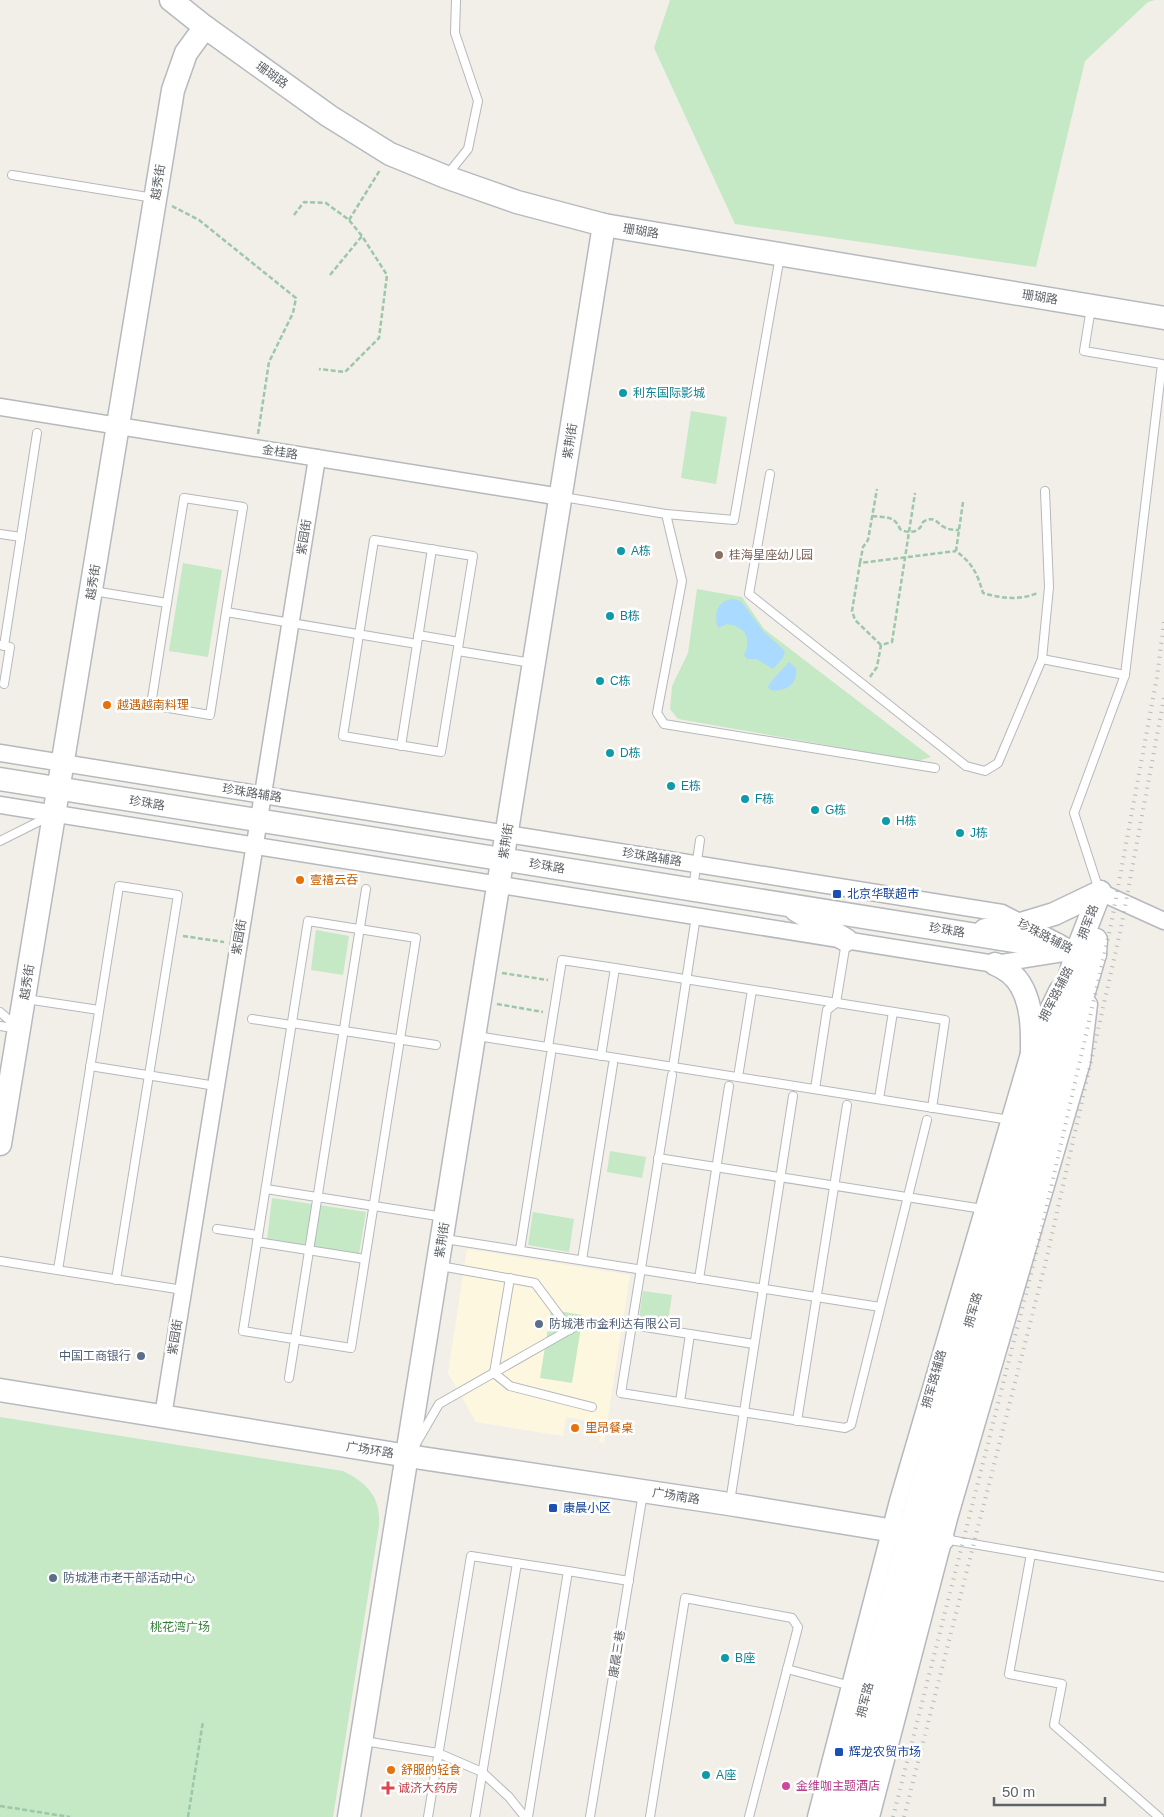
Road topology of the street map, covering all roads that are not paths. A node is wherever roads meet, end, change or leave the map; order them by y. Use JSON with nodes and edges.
{"nodes":[{"id":1,"x":172,"y":0,"type":"edge"},
{"id":2,"x":456,"y":0,"type":"edge"},
{"id":3,"x":205,"y":27,"type":"junction"},
{"id":4,"x":12,"y":175,"type":"dead end"},
{"id":5,"x":446,"y":177,"type":"junction"},
{"id":6,"x":156,"y":198,"type":"junction"},
{"id":7,"x":604,"y":225,"type":"junction"},
{"id":8,"x":780,"y":254,"type":"junction"},
{"id":9,"x":1092,"y":306,"type":"junction"},
{"id":10,"x":1164,"y":318,"type":"edge"},
{"id":11,"x":0,"y":408,"type":"edge"},
{"id":12,"x":118,"y":426,"type":"junction"},
{"id":13,"x":37,"y":433,"type":"dead end"},
{"id":14,"x":317,"y":458,"type":"junction"},
{"id":15,"x":770,"y":474,"type":"dead end"},
{"id":16,"x":1045,"y":491,"type":"dead end"},
{"id":17,"x":561,"y":497,"type":"junction"},
{"id":18,"x":666,"y":514,"type":"junction"},
{"id":19,"x":0,"y":534,"type":"edge"},
{"id":20,"x":21,"y":537,"type":"junction"},
{"id":21,"x":432,"y":549,"type":"junction"},
{"id":22,"x":91,"y":591,"type":"junction"},
{"id":23,"x":167,"y":603,"type":"junction"},
{"id":24,"x":226,"y":612,"type":"junction"},
{"id":25,"x":290,"y":622,"type":"junction"},
{"id":26,"x":359,"y":634,"type":"junction"},
{"id":27,"x":418,"y":635,"type":"junction"},
{"id":28,"x":459,"y":642,"type":"junction"},
{"id":29,"x":417,"y":644,"type":"junction"},
{"id":30,"x":2,"y":645,"type":"edge"},
{"id":31,"x":458,"y":651,"type":"junction"},
{"id":32,"x":1042,"y":659,"type":"junction"},
{"id":33,"x":534,"y":663,"type":"junction"},
{"id":34,"x":1125,"y":675,"type":"junction"},
{"id":35,"x":4,"y":684,"type":"dead end"},
{"id":36,"x":401,"y":746,"type":"junction"},
{"id":37,"x":0,"y":753,"type":"edge"},
{"id":38,"x":63,"y":763,"type":"junction"},
{"id":39,"x":935,"y":768,"type":"dead end"},
{"id":40,"x":0,"y":779,"type":"edge"},
{"id":41,"x":59,"y":788,"type":"junction"},
{"id":42,"x":262,"y":795,"type":"junction"},
{"id":43,"x":0,"y":805,"type":"edge"},
{"id":44,"x":55,"y":814,"type":"junction"},
{"id":45,"x":258,"y":820,"type":"junction"},
{"id":46,"x":507,"y":834,"type":"junction"},
{"id":47,"x":700,"y":840,"type":"dead end"},
{"id":48,"x":0,"y":841,"type":"edge"},
{"id":49,"x":254,"y":846,"type":"junction"},
{"id":50,"x":503,"y":860,"type":"junction"},
{"id":51,"x":696,"y":864,"type":"junction"},
{"id":52,"x":499,"y":885,"type":"junction"},
{"id":53,"x":366,"y":889,"type":"dead end"},
{"id":54,"x":692,"y":890,"type":"junction"},
{"id":55,"x":1100,"y":892,"type":"junction"},
{"id":56,"x":787,"y":905,"type":"junction"},
{"id":57,"x":696,"y":916,"type":"junction"},
{"id":58,"x":1164,"y":922,"type":"edge"},
{"id":59,"x":1021,"y":924,"type":"junction"},
{"id":60,"x":360,"y":929,"type":"junction"},
{"id":61,"x":964,"y":933,"type":"junction"},
{"id":62,"x":846,"y":940,"type":"junction"},
{"id":63,"x":1086,"y":952,"type":"junction"},
{"id":64,"x":995,"y":964,"type":"junction"},
{"id":65,"x":615,"y":968,"type":"junction"},
{"id":66,"x":686,"y":980,"type":"junction"},
{"id":67,"x":752,"y":990,"type":"junction"},
{"id":68,"x":24,"y":998,"type":"junction"},
{"id":69,"x":836,"y":1003,"type":"junction"},
{"id":70,"x":99,"y":1010,"type":"junction"},
{"id":71,"x":0,"y":1012,"type":"edge"},
{"id":72,"x":893,"y":1012,"type":"junction"},
{"id":73,"x":252,"y":1019,"type":"dead end"},
{"id":74,"x":291,"y":1024,"type":"junction"},
{"id":75,"x":10,"y":1028,"type":"edge"},
{"id":76,"x":344,"y":1031,"type":"junction"},
{"id":77,"x":475,"y":1036,"type":"junction"},
{"id":78,"x":400,"y":1040,"type":"junction"},
{"id":79,"x":1033,"y":1040,"type":"junction"},
{"id":80,"x":436,"y":1045,"type":"dead end"},
{"id":81,"x":550,"y":1051,"type":"junction"},
{"id":82,"x":601,"y":1056,"type":"junction"},
{"id":83,"x":613,"y":1064,"type":"dead end"},
{"id":84,"x":90,"y":1066,"type":"junction"},
{"id":85,"x":672,"y":1071,"type":"junction"},
{"id":86,"x":149,"y":1075,"type":"junction"},
{"id":87,"x":738,"y":1077,"type":"junction"},
{"id":88,"x":216,"y":1086,"type":"junction"},
{"id":89,"x":729,"y":1086,"type":"dead end"},
{"id":90,"x":815,"y":1089,"type":"junction"},
{"id":91,"x":793,"y":1096,"type":"dead end"},
{"id":92,"x":879,"y":1100,"type":"junction"},
{"id":93,"x":847,"y":1105,"type":"dead end"},
{"id":94,"x":932,"y":1108,"type":"junction"},
{"id":95,"x":1020,"y":1116,"type":"junction"},
{"id":96,"x":927,"y":1120,"type":"dead end"},
{"id":97,"x":0,"y":1144,"type":"edge"},
{"id":98,"x":658,"y":1158,"type":"junction"},
{"id":99,"x":717,"y":1168,"type":"junction"},
{"id":100,"x":780,"y":1177,"type":"junction"},
{"id":101,"x":834,"y":1186,"type":"junction"},
{"id":102,"x":266,"y":1189,"type":"junction"},
{"id":103,"x":318,"y":1197,"type":"junction"},
{"id":104,"x":908,"y":1197,"type":"junction"},
{"id":105,"x":374,"y":1206,"type":"junction"},
{"id":106,"x":984,"y":1209,"type":"junction"},
{"id":107,"x":444,"y":1228,"type":"junction"},
{"id":108,"x":217,"y":1229,"type":"dead end"},
{"id":109,"x":258,"y":1239,"type":"junction"},
{"id":110,"x":310,"y":1250,"type":"junction"},
{"id":111,"x":520,"y":1250,"type":"junction"},
{"id":112,"x":365,"y":1259,"type":"junction"},
{"id":113,"x":582,"y":1260,"type":"junction"},
{"id":114,"x":0,"y":1261,"type":"edge"},
{"id":115,"x":438,"y":1266,"type":"junction"},
{"id":116,"x":58,"y":1270,"type":"junction"},
{"id":117,"x":641,"y":1270,"type":"junction"},
{"id":118,"x":510,"y":1278,"type":"junction"},
{"id":119,"x":699,"y":1279,"type":"junction"},
{"id":120,"x":116,"y":1280,"type":"junction"},
{"id":121,"x":763,"y":1289,"type":"junction"},
{"id":122,"x":183,"y":1290,"type":"junction"},
{"id":123,"x":817,"y":1297,"type":"junction"},
{"id":124,"x":880,"y":1307,"type":"junction"},
{"id":125,"x":583,"y":1322,"type":"dead end"},
{"id":126,"x":632,"y":1325,"type":"junction"},
{"id":127,"x":570,"y":1330,"type":"junction"},
{"id":128,"x":690,"y":1334,"type":"junction"},
{"id":129,"x":296,"y":1340,"type":"junction"},
{"id":130,"x":754,"y":1344,"type":"junction"},
{"id":131,"x":494,"y":1373,"type":"junction"},
{"id":132,"x":289,"y":1378,"type":"dead end"},
{"id":133,"x":0,"y":1390,"type":"edge"},
{"id":134,"x":680,"y":1402,"type":"junction"},
{"id":135,"x":592,"y":1407,"type":"dead end"},
{"id":136,"x":744,"y":1412,"type":"junction"},
{"id":137,"x":162,"y":1416,"type":"junction"},
{"id":138,"x":798,"y":1421,"type":"junction"},
{"id":139,"x":408,"y":1456,"type":"junction"},
{"id":140,"x":644,"y":1491,"type":"junction"},
{"id":141,"x":729,"y":1504,"type":"junction"},
{"id":142,"x":917,"y":1534,"type":"junction"},
{"id":143,"x":1031,"y":1554,"type":"junction"},
{"id":144,"x":516,"y":1563,"type":"junction"},
{"id":145,"x":568,"y":1571,"type":"junction"},
{"id":146,"x":1164,"y":1577,"type":"edge"},
{"id":147,"x":629,"y":1581,"type":"junction"},
{"id":148,"x":787,"y":1669,"type":"junction"},
{"id":149,"x":858,"y":1688,"type":"junction"},
{"id":150,"x":361,"y":1740,"type":"junction"},
{"id":151,"x":438,"y":1753,"type":"junction"},
{"id":152,"x":482,"y":1772,"type":"junction"},
{"id":153,"x":349,"y":1817,"type":"edge"},
{"id":154,"x":428,"y":1817,"type":"edge"},
{"id":155,"x":475,"y":1817,"type":"edge"},
{"id":156,"x":526,"y":1817,"type":"edge"},
{"id":157,"x":590,"y":1817,"type":"edge"},
{"id":158,"x":650,"y":1817,"type":"edge"},
{"id":159,"x":749,"y":1817,"type":"edge"},
{"id":160,"x":816,"y":1817,"type":"edge"},
{"id":161,"x":834,"y":1817,"type":"edge"},
{"id":162,"x":853,"y":1817,"type":"edge"},
{"id":163,"x":871,"y":1817,"type":"edge"},
{"id":164,"x":1159,"y":1817,"type":"edge"}],
"edges":[{"from":1,"to":3,"type":"street","name":"珊瑚路"},
{"from":2,"to":5,"type":"lane"},
{"from":3,"to":5,"type":"street","name":"珊瑚路"},
{"from":3,"to":6,"type":"street","name":"越秀街"},
{"from":4,"to":6,"type":"lane"},
{"from":5,"to":7,"type":"street","name":"珊瑚路"},
{"from":6,"to":12,"type":"street","name":"越秀街"},
{"from":7,"to":8,"type":"street","name":"珊瑚路"},
{"from":7,"to":17,"type":"street","name":"紫荆街"},
{"from":8,"to":9,"type":"street","name":"珊瑚路"},
{"from":8,"to":18,"type":"lane"},
{"from":9,"to":10,"type":"street","name":"珊瑚路"},
{"from":9,"to":34,"type":"lane"},
{"from":11,"to":12,"type":"street","name":"金桂路"},
{"from":12,"to":14,"type":"street","name":"金桂路"},
{"from":12,"to":22,"type":"street","name":"越秀街"},
{"from":13,"to":20,"type":"lane"},
{"from":14,"to":17,"type":"street","name":"金桂路"},
{"from":14,"to":25,"type":"street","name":"紫园街"},
{"from":15,"to":32,"type":"lane"},
{"from":16,"to":32,"type":"lane"},
{"from":17,"to":18,"type":"lane"},
{"from":17,"to":33,"type":"street","name":"紫荆街"},
{"from":18,"to":39,"type":"lane"},
{"from":19,"to":20,"type":"lane"},
{"from":20,"to":30,"type":"lane"},
{"from":21,"to":26,"type":"lane"},
{"from":21,"to":27,"type":"lane"},
{"from":21,"to":28,"type":"lane"},
{"from":22,"to":23,"type":"lane"},
{"from":22,"to":38,"type":"street","name":"越秀街"},
{"from":23,"to":24,"type":"lane"},
{"from":23,"to":24,"type":"lane"},
{"from":24,"to":25,"type":"lane"},
{"from":25,"to":26,"type":"lane"},
{"from":25,"to":42,"type":"street","name":"紫园街"},
{"from":26,"to":29,"type":"lane"},
{"from":26,"to":36,"type":"lane"},
{"from":27,"to":28,"type":"lane"},
{"from":27,"to":29,"type":"lane"},
{"from":28,"to":31,"type":"lane"},
{"from":29,"to":36,"type":"lane"},
{"from":30,"to":35,"type":"lane"},
{"from":31,"to":33,"type":"lane"},
{"from":31,"to":36,"type":"lane"},
{"from":32,"to":34,"type":"lane"},
{"from":33,"to":46,"type":"street","name":"紫荆街"},
{"from":34,"to":55,"type":"lane"},
{"from":37,"to":38,"type":"street","name":"珍珠路辅路"},
{"from":38,"to":41,"type":"street","name":"越秀街"},
{"from":38,"to":42,"type":"street","name":"珍珠路辅路"},
{"from":40,"to":41,"type":"street","name":"珍珠路"},
{"from":41,"to":44,"type":"street","name":"越秀街"},
{"from":41,"to":45,"type":"street","name":"珍珠路"},
{"from":42,"to":45,"type":"street","name":"紫园街"},
{"from":42,"to":46,"type":"street","name":"珍珠路辅路"},
{"from":43,"to":44,"type":"street","name":"珍珠路辅路"},
{"from":44,"to":48,"type":"lane"},
{"from":44,"to":49,"type":"street","name":"珍珠路辅路"},
{"from":44,"to":68,"type":"street","name":"越秀街"},
{"from":45,"to":49,"type":"street","name":"紫园街"},
{"from":45,"to":50,"type":"street","name":"珍珠路"},
{"from":46,"to":50,"type":"street","name":"紫荆街"},
{"from":46,"to":51,"type":"street","name":"珍珠路辅路"},
{"from":47,"to":51,"type":"lane"},
{"from":49,"to":52,"type":"street","name":"珍珠路辅路"},
{"from":49,"to":88,"type":"street","name":"紫园街"},
{"from":50,"to":52,"type":"street","name":"紫荆街"},
{"from":50,"to":54,"type":"street","name":"珍珠路"},
{"from":51,"to":54,"type":"lane"},
{"from":51,"to":59,"type":"street","name":"珍珠路辅路"},
{"from":52,"to":57,"type":"street","name":"珍珠路辅路"},
{"from":52,"to":77,"type":"street","name":"紫荆街"},
{"from":53,"to":60,"type":"lane"},
{"from":54,"to":56,"type":"street","name":"珍珠路"},
{"from":55,"to":58,"type":"street"},
{"from":55,"to":59,"type":"street"},
{"from":55,"to":63,"type":"street","name":"拥军路"},
{"from":56,"to":61,"type":"street","name":"珍珠路"},
{"from":56,"to":62,"type":"street"},
{"from":57,"to":62,"type":"street","name":"珍珠路辅路"},
{"from":57,"to":66,"type":"lane"},
{"from":59,"to":61,"type":"street"},
{"from":59,"to":63,"type":"street","name":"珍珠路辅路"},
{"from":60,"to":74,"type":"lane"},
{"from":60,"to":76,"type":"lane"},
{"from":60,"to":78,"type":"lane"},
{"from":61,"to":63,"type":"street","name":"珍珠路"},
{"from":62,"to":64,"type":"street","name":"珍珠路辅路"},
{"from":62,"to":69,"type":"lane"},
{"from":63,"to":64,"type":"street","name":"珍珠路辅路"},
{"from":63,"to":79,"type":"street","name":"拥军路辅路"},
{"from":63,"to":95,"type":"street","name":"拥军路"},
{"from":63,"to":142,"type":"street","name":"拥军路"},
{"from":64,"to":79,"type":"street"},
{"from":65,"to":66,"type":"lane"},
{"from":65,"to":81,"type":"lane"},
{"from":65,"to":82,"type":"lane"},
{"from":66,"to":67,"type":"lane"},
{"from":66,"to":85,"type":"lane"},
{"from":67,"to":69,"type":"lane"},
{"from":67,"to":87,"type":"lane"},
{"from":68,"to":70,"type":"lane"},
{"from":68,"to":75,"type":"street","name":"越秀街"},
{"from":69,"to":72,"type":"lane"},
{"from":69,"to":90,"type":"lane"},
{"from":70,"to":84,"type":"lane"},
{"from":70,"to":86,"type":"lane"},
{"from":71,"to":75,"type":"lane"},
{"from":72,"to":92,"type":"lane"},
{"from":72,"to":94,"type":"lane"},
{"from":73,"to":74,"type":"lane"},
{"from":74,"to":76,"type":"lane"},
{"from":74,"to":102,"type":"lane"},
{"from":75,"to":97,"type":"street","name":"越秀街"},
{"from":76,"to":78,"type":"lane"},
{"from":76,"to":103,"type":"lane"},
{"from":77,"to":81,"type":"lane"},
{"from":77,"to":107,"type":"street","name":"紫荆街"},
{"from":78,"to":80,"type":"lane"},
{"from":78,"to":105,"type":"lane"},
{"from":79,"to":95,"type":"street"},
{"from":81,"to":82,"type":"lane"},
{"from":81,"to":111,"type":"lane"},
{"from":82,"to":85,"type":"lane"},
{"from":83,"to":113,"type":"lane"},
{"from":84,"to":86,"type":"lane"},
{"from":84,"to":116,"type":"lane"},
{"from":85,"to":87,"type":"lane"},
{"from":85,"to":98,"type":"lane"},
{"from":86,"to":88,"type":"lane"},
{"from":86,"to":120,"type":"lane"},
{"from":87,"to":90,"type":"lane"},
{"from":88,"to":122,"type":"street","name":"紫园街"},
{"from":89,"to":99,"type":"lane"},
{"from":90,"to":92,"type":"lane"},
{"from":91,"to":100,"type":"lane"},
{"from":92,"to":94,"type":"lane"},
{"from":93,"to":101,"type":"lane"},
{"from":94,"to":95,"type":"lane"},
{"from":95,"to":106,"type":"street","name":"拥军路辅路"},
{"from":95,"to":142,"type":"street","name":"拥军路"},
{"from":96,"to":104,"type":"lane"},
{"from":98,"to":99,"type":"lane"},
{"from":98,"to":117,"type":"lane"},
{"from":99,"to":100,"type":"lane"},
{"from":99,"to":119,"type":"lane"},
{"from":100,"to":101,"type":"lane"},
{"from":100,"to":121,"type":"lane"},
{"from":101,"to":104,"type":"lane"},
{"from":101,"to":123,"type":"lane"},
{"from":102,"to":103,"type":"lane"},
{"from":102,"to":109,"type":"lane"},
{"from":103,"to":105,"type":"lane"},
{"from":103,"to":110,"type":"lane"},
{"from":104,"to":106,"type":"lane"},
{"from":104,"to":124,"type":"lane"},
{"from":105,"to":107,"type":"lane"},
{"from":105,"to":112,"type":"lane"},
{"from":106,"to":142,"type":"street","name":"拥军路辅路"},
{"from":107,"to":111,"type":"lane"},
{"from":107,"to":115,"type":"street","name":"紫荆街"},
{"from":108,"to":109,"type":"lane"},
{"from":109,"to":110,"type":"lane"},
{"from":109,"to":129,"type":"lane"},
{"from":110,"to":112,"type":"lane"},
{"from":110,"to":129,"type":"lane"},
{"from":111,"to":113,"type":"lane"},
{"from":112,"to":129,"type":"lane"},
{"from":113,"to":117,"type":"lane"},
{"from":114,"to":116,"type":"lane"},
{"from":115,"to":118,"type":"lane"},
{"from":115,"to":139,"type":"street","name":"紫荆街"},
{"from":116,"to":120,"type":"lane"},
{"from":117,"to":119,"type":"lane"},
{"from":117,"to":126,"type":"lane"},
{"from":118,"to":127,"type":"lane"},
{"from":118,"to":131,"type":"lane"},
{"from":119,"to":121,"type":"lane"},
{"from":120,"to":122,"type":"lane"},
{"from":121,"to":123,"type":"lane"},
{"from":121,"to":130,"type":"lane"},
{"from":122,"to":137,"type":"street","name":"紫园街"},
{"from":123,"to":124,"type":"lane"},
{"from":123,"to":138,"type":"lane"},
{"from":124,"to":138,"type":"lane"},
{"from":125,"to":127,"type":"lane"},
{"from":126,"to":128,"type":"lane"},
{"from":126,"to":134,"type":"lane"},
{"from":127,"to":131,"type":"lane"},
{"from":128,"to":130,"type":"lane"},
{"from":128,"to":134,"type":"lane"},
{"from":129,"to":132,"type":"lane"},
{"from":130,"to":136,"type":"lane"},
{"from":131,"to":135,"type":"lane"},
{"from":131,"to":139,"type":"lane"},
{"from":133,"to":137,"type":"street","name":"广场环路"},
{"from":134,"to":136,"type":"lane"},
{"from":136,"to":138,"type":"lane"},
{"from":136,"to":141,"type":"lane"},
{"from":137,"to":139,"type":"street","name":"广场环路"},
{"from":139,"to":140,"type":"street","name":"广场南路"},
{"from":139,"to":150,"type":"street","name":"广场环路"},
{"from":140,"to":141,"type":"street","name":"广场南路"},
{"from":140,"to":147,"type":"lane","name":"康晨三巷"},
{"from":141,"to":142,"type":"street","name":"广场南路"},
{"from":142,"to":143,"type":"lane"},
{"from":142,"to":149,"type":"street","name":"拥军路"},
{"from":142,"to":162,"type":"street","name":"拥军路"},
{"from":142,"to":163,"type":"street","name":"拥军路辅路"},
{"from":143,"to":146,"type":"lane"},
{"from":143,"to":164,"type":"lane"},
{"from":144,"to":145,"type":"lane"},
{"from":144,"to":151,"type":"lane"},
{"from":144,"to":152,"type":"lane"},
{"from":145,"to":147,"type":"lane"},
{"from":145,"to":156,"type":"lane"},
{"from":147,"to":157,"type":"lane","name":"康晨三巷"},
{"from":148,"to":149,"type":"lane"},
{"from":148,"to":158,"type":"lane"},
{"from":148,"to":159,"type":"lane"},
{"from":149,"to":160,"type":"street"},
{"from":149,"to":161,"type":"street","name":"拥军路"},
{"from":150,"to":151,"type":"lane"},
{"from":150,"to":153,"type":"street","name":"广场环路"},
{"from":151,"to":152,"type":"lane"},
{"from":151,"to":154,"type":"lane"},
{"from":152,"to":155,"type":"lane"},
{"from":152,"to":156,"type":"lane"}]}
